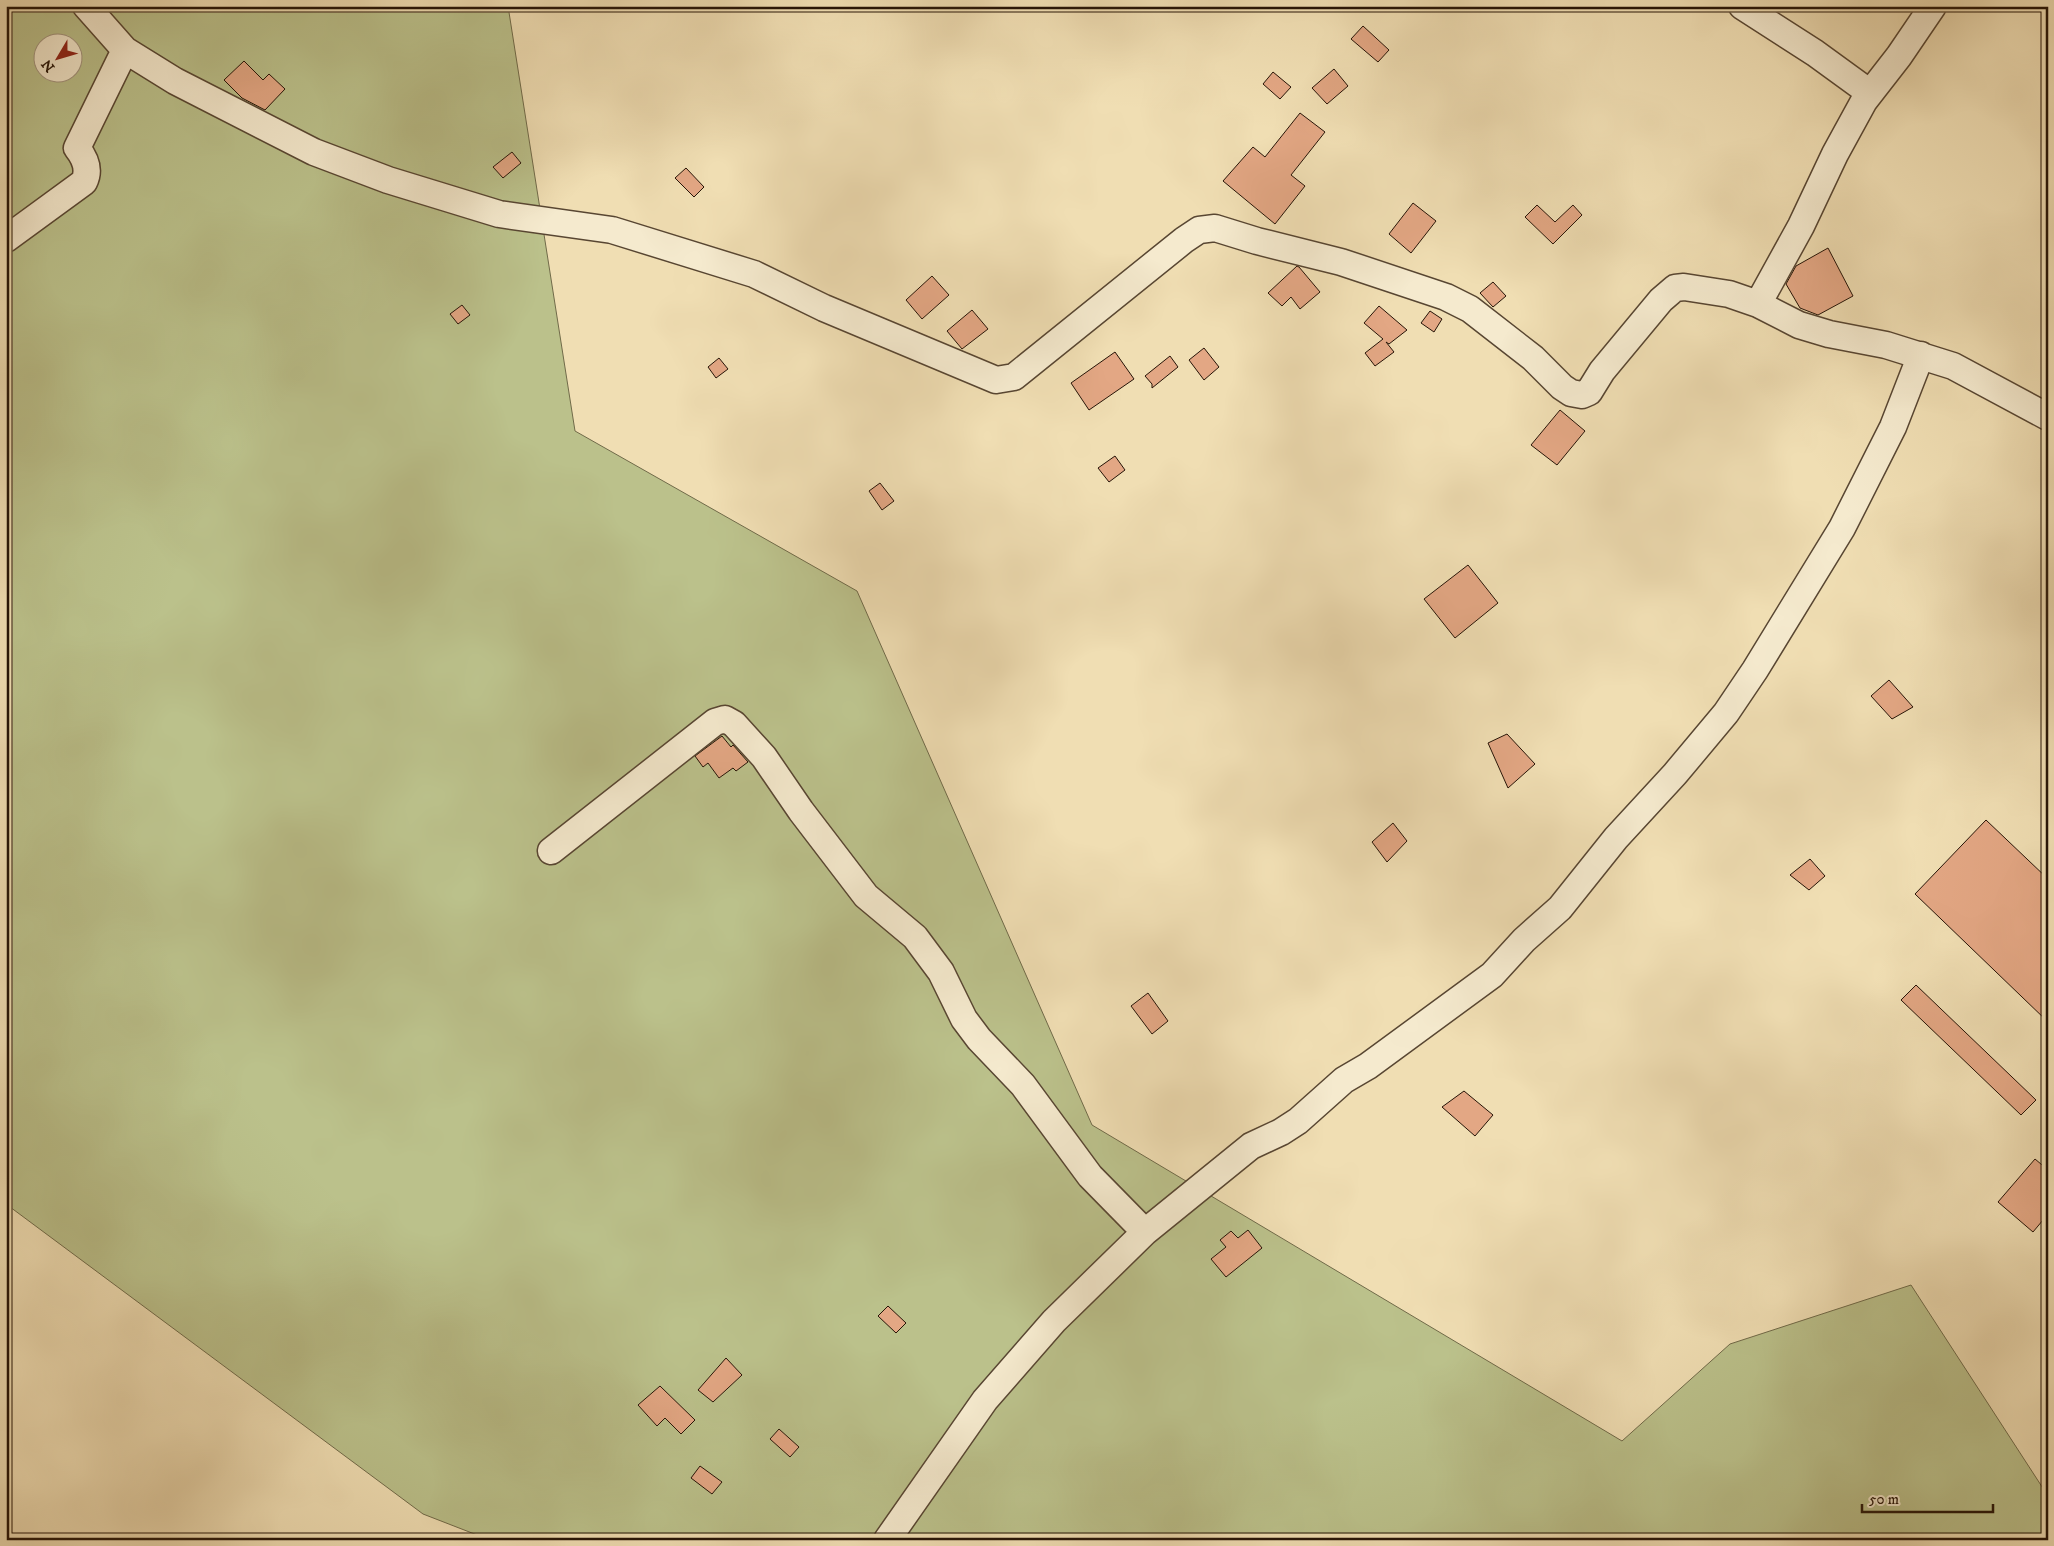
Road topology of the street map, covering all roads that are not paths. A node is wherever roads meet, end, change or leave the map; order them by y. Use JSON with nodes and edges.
{"nodes":[{"id":1,"x":86,"y":6,"type":"edge"},
{"id":2,"x":1742,"y":6,"type":"edge"},
{"id":3,"x":1933,"y":6,"type":"edge"},
{"id":4,"x":125,"y":50,"type":"junction"},
{"id":5,"x":1870,"y":93,"type":"junction"},
{"id":6,"x":6,"y":239,"type":"edge"},
{"id":7,"x":1758,"y":304,"type":"junction"},
{"id":8,"x":1921,"y":356,"type":"junction"},
{"id":9,"x":2048,"y":417,"type":"edge"},
{"id":10,"x":551,"y":852,"type":"dead end"},
{"id":11,"x":1145,"y":1232,"type":"junction"},
{"id":12,"x":887,"y":1540,"type":"edge"}],
"edges":[{"from":1,"to":4,"type":"street"},
{"from":2,"to":5,"type":"street"},
{"from":3,"to":5,"type":"street"},
{"from":4,"to":6,"type":"street"},
{"from":4,"to":7,"type":"street"},
{"from":5,"to":7,"type":"street"},
{"from":7,"to":8,"type":"street"},
{"from":8,"to":9,"type":"street"},
{"from":8,"to":11,"type":"street"},
{"from":10,"to":11,"type":"street"},
{"from":11,"to":12,"type":"street"}]}
